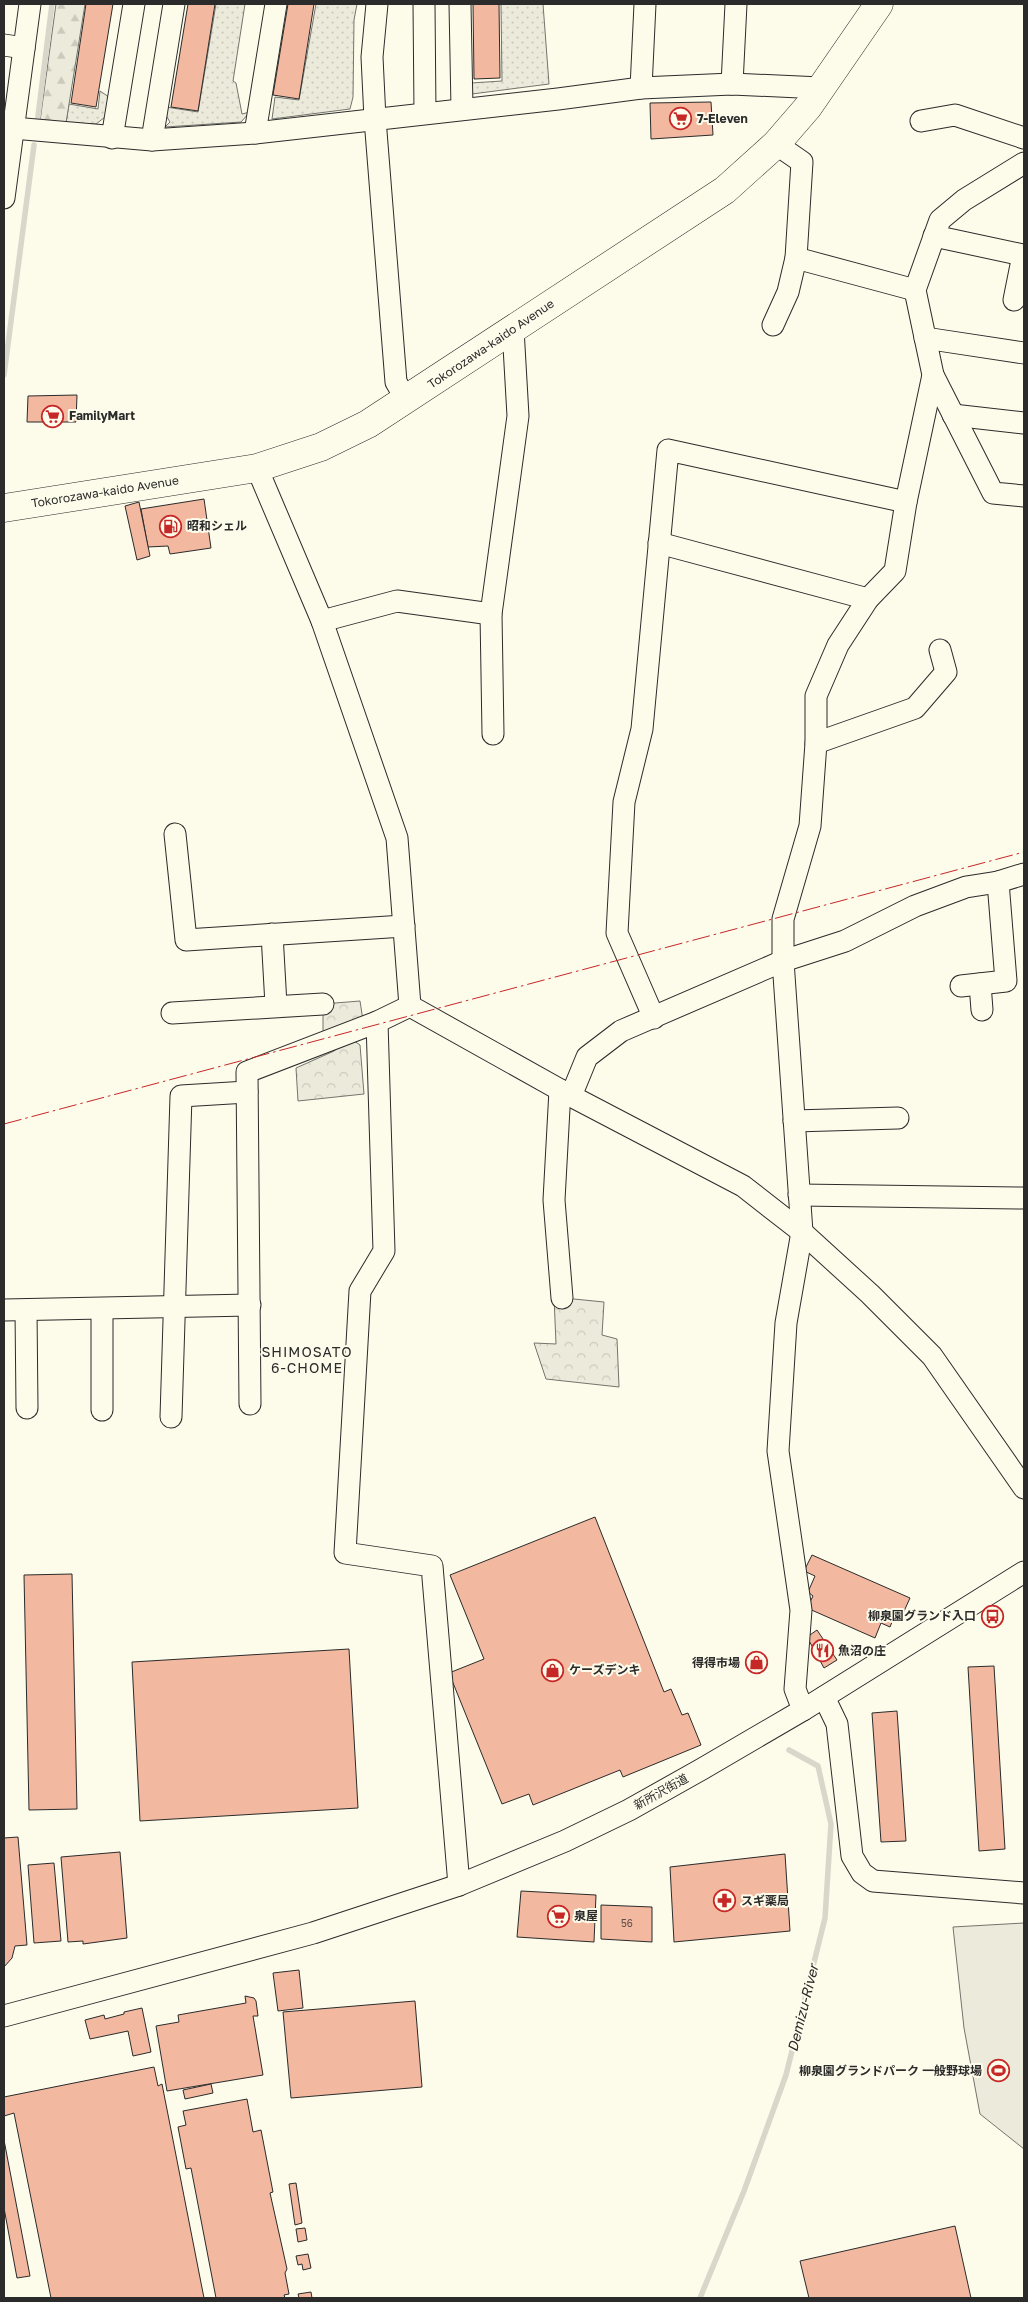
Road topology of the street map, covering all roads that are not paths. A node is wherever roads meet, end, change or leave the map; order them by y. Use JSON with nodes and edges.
{"nodes":[{"id":1,"x":30,"y":4,"type":"edge"},
{"id":2,"x":134,"y":4,"type":"edge"},
{"id":3,"x":174,"y":4,"type":"edge"},
{"id":4,"x":276,"y":4,"type":"edge"},
{"id":5,"x":377,"y":4,"type":"edge"},
{"id":6,"x":424,"y":4,"type":"edge"},
{"id":7,"x":460,"y":4,"type":"edge"},
{"id":8,"x":646,"y":4,"type":"edge"},
{"id":9,"x":736,"y":4,"type":"edge"},
{"id":10,"x":879,"y":4,"type":"edge"},
{"id":11,"x":14,"y":46,"type":"edge"},
{"id":12,"x":732,"y":84,"type":"junction"},
{"id":13,"x":641,"y":88,"type":"junction"},
{"id":14,"x":821,"y":88,"type":"junction"},
{"id":15,"x":462,"y":109,"type":"junction"},
{"id":16,"x":425,"y":113,"type":"junction"},
{"id":17,"x":375,"y":119,"type":"junction"},
{"id":18,"x":921,"y":121,"type":"dead end"},
{"id":19,"x":13,"y":128,"type":"junction"},
{"id":20,"x":255,"y":133,"type":"junction"},
{"id":21,"x":112,"y":138,"type":"junction"},
{"id":22,"x":1024,"y":138,"type":"edge"},
{"id":23,"x":152,"y":140,"type":"junction"},
{"id":24,"x":776,"y":144,"type":"junction"},
{"id":25,"x":1023,"y":169,"type":"edge"},
{"id":26,"x":4,"y":198,"type":"edge"},
{"id":27,"x":934,"y":236,"type":"junction"},
{"id":28,"x":796,"y":258,"type":"junction"},
{"id":29,"x":914,"y":290,"type":"junction"},
{"id":30,"x":1014,"y":300,"type":"dead end"},
{"id":31,"x":773,"y":325,"type":"dead end"},
{"id":32,"x":512,"y":328,"type":"junction"},
{"id":33,"x":925,"y":338,"type":"junction"},
{"id":34,"x":1024,"y":353,"type":"edge"},
{"id":35,"x":933,"y":375,"type":"junction"},
{"id":36,"x":407,"y":401,"type":"junction"},
{"id":37,"x":953,"y":415,"type":"junction"},
{"id":38,"x":1024,"y":423,"type":"edge"},
{"id":39,"x":257,"y":468,"type":"junction"},
{"id":40,"x":1024,"y":496,"type":"edge"},
{"id":41,"x":906,"y":502,"type":"junction"},
{"id":42,"x":4,"y":508,"type":"edge"},
{"id":43,"x":659,"y":543,"type":"junction"},
{"id":44,"x":868,"y":599,"type":"junction"},
{"id":45,"x":491,"y":614,"type":"junction"},
{"id":46,"x":322,"y":621,"type":"junction"},
{"id":47,"x":940,"y":650,"type":"dead end"},
{"id":48,"x":493,"y":734,"type":"dead end"},
{"id":49,"x":816,"y":742,"type":"junction"},
{"id":50,"x":175,"y":834,"type":"dead end"},
{"id":51,"x":1024,"y":874,"type":"edge"},
{"id":52,"x":998,"y":882,"type":"junction"},
{"id":53,"x":404,"y":926,"type":"junction"},
{"id":54,"x":272,"y":934,"type":"junction"},
{"id":55,"x":782,"y":961,"type":"junction"},
{"id":56,"x":323,"y":1004,"type":"dead end"},
{"id":57,"x":276,"y":1005,"type":"junction"},
{"id":58,"x":410,"y":1006,"type":"junction"},
{"id":59,"x":982,"y":1010,"type":"dead end"},
{"id":60,"x":172,"y":1013,"type":"dead end"},
{"id":61,"x":654,"y":1018,"type":"junction"},
{"id":62,"x":377,"y":1022,"type":"junction"},
{"id":63,"x":247,"y":1092,"type":"junction"},
{"id":64,"x":566,"y":1093,"type":"junction"},
{"id":65,"x":898,"y":1118,"type":"dead end"},
{"id":66,"x":794,"y":1121,"type":"junction"},
{"id":67,"x":799,"y":1195,"type":"junction"},
{"id":68,"x":1024,"y":1198,"type":"edge"},
{"id":69,"x":802,"y":1232,"type":"junction"},
{"id":70,"x":562,"y":1298,"type":"dead end"},
{"id":71,"x":250,"y":1305,"type":"junction"},
{"id":72,"x":176,"y":1307,"type":"junction"},
{"id":73,"x":102,"y":1309,"type":"junction"},
{"id":74,"x":4,"y":1310,"type":"edge"},
{"id":75,"x":26,"y":1310,"type":"junction"},
{"id":76,"x":250,"y":1404,"type":"dead end"},
{"id":77,"x":27,"y":1408,"type":"dead end"},
{"id":78,"x":102,"y":1410,"type":"dead end"},
{"id":79,"x":171,"y":1418,"type":"dead end"},
{"id":80,"x":1024,"y":1488,"type":"edge"},
{"id":81,"x":1024,"y":1572,"type":"edge"},
{"id":82,"x":824,"y":1697,"type":"junction"},
{"id":83,"x":803,"y":1710,"type":"junction"},
{"id":84,"x":458,"y":1885,"type":"junction"},
{"id":85,"x":1024,"y":1893,"type":"edge"},
{"id":86,"x":4,"y":2016,"type":"edge"}],
"edges":[{"from":1,"to":11,"type":"street"},
{"from":2,"to":21,"type":"street"},
{"from":3,"to":23,"type":"street"},
{"from":4,"to":20,"type":"street"},
{"from":5,"to":17,"type":"street"},
{"from":6,"to":16,"type":"street"},
{"from":7,"to":15,"type":"street"},
{"from":8,"to":13,"type":"street"},
{"from":9,"to":12,"type":"street"},
{"from":10,"to":14,"type":"main road","name":"Tokorozawa-kaido Avenue"},
{"from":11,"to":19,"type":"street"},
{"from":12,"to":13,"type":"street"},
{"from":12,"to":14,"type":"street"},
{"from":13,"to":15,"type":"street"},
{"from":14,"to":24,"type":"main road","name":"Tokorozawa-kaido Avenue"},
{"from":15,"to":16,"type":"street"},
{"from":16,"to":17,"type":"street"},
{"from":17,"to":20,"type":"street"},
{"from":17,"to":36,"type":"street"},
{"from":18,"to":22,"type":"street"},
{"from":19,"to":21,"type":"street"},
{"from":19,"to":26,"type":"street"},
{"from":20,"to":23,"type":"street"},
{"from":21,"to":23,"type":"street"},
{"from":24,"to":28,"type":"street"},
{"from":24,"to":32,"type":"main road","name":"Tokorozawa-kaido Avenue"},
{"from":25,"to":27,"type":"street"},
{"from":27,"to":29,"type":"street"},
{"from":27,"to":30,"type":"street"},
{"from":28,"to":29,"type":"street"},
{"from":28,"to":31,"type":"street"},
{"from":29,"to":33,"type":"street"},
{"from":32,"to":36,"type":"main road","name":"Tokorozawa-kaido Avenue"},
{"from":32,"to":45,"type":"street"},
{"from":33,"to":34,"type":"street"},
{"from":33,"to":35,"type":"street"},
{"from":35,"to":37,"type":"street"},
{"from":35,"to":41,"type":"street"},
{"from":36,"to":39,"type":"main road","name":"Tokorozawa-kaido Avenue"},
{"from":37,"to":38,"type":"street"},
{"from":37,"to":40,"type":"street"},
{"from":39,"to":42,"type":"main road","name":"Tokorozawa-kaido Avenue"},
{"from":39,"to":46,"type":"street"},
{"from":41,"to":43,"type":"street"},
{"from":41,"to":44,"type":"street"},
{"from":43,"to":44,"type":"street"},
{"from":43,"to":61,"type":"street"},
{"from":44,"to":49,"type":"street"},
{"from":45,"to":46,"type":"street"},
{"from":45,"to":48,"type":"street"},
{"from":46,"to":53,"type":"street"},
{"from":47,"to":49,"type":"street"},
{"from":49,"to":55,"type":"street"},
{"from":50,"to":54,"type":"street"},
{"from":51,"to":52,"type":"street"},
{"from":52,"to":55,"type":"street"},
{"from":52,"to":59,"type":"street"},
{"from":53,"to":54,"type":"street"},
{"from":53,"to":58,"type":"street"},
{"from":54,"to":57,"type":"street"},
{"from":55,"to":61,"type":"street"},
{"from":55,"to":66,"type":"street"},
{"from":56,"to":57,"type":"street"},
{"from":57,"to":60,"type":"street"},
{"from":58,"to":62,"type":"street"},
{"from":58,"to":64,"type":"street"},
{"from":61,"to":64,"type":"street"},
{"from":62,"to":63,"type":"street"},
{"from":62,"to":84,"type":"street"},
{"from":63,"to":71,"type":"street"},
{"from":63,"to":72,"type":"street"},
{"from":64,"to":69,"type":"street"},
{"from":64,"to":70,"type":"street"},
{"from":65,"to":66,"type":"street"},
{"from":66,"to":67,"type":"street"},
{"from":67,"to":68,"type":"street"},
{"from":67,"to":69,"type":"street"},
{"from":69,"to":80,"type":"street"},
{"from":69,"to":83,"type":"street"},
{"from":71,"to":72,"type":"street"},
{"from":71,"to":76,"type":"street"},
{"from":72,"to":73,"type":"street"},
{"from":72,"to":79,"type":"street"},
{"from":73,"to":75,"type":"street"},
{"from":73,"to":78,"type":"street"},
{"from":74,"to":75,"type":"street"},
{"from":75,"to":77,"type":"street"},
{"from":81,"to":82,"type":"street","name":"新所沢街道"},
{"from":82,"to":83,"type":"street","name":"新所沢街道"},
{"from":82,"to":85,"type":"street"},
{"from":83,"to":84,"type":"street","name":"新所沢街道"},
{"from":84,"to":86,"type":"street","name":"新所沢街道"}]}
